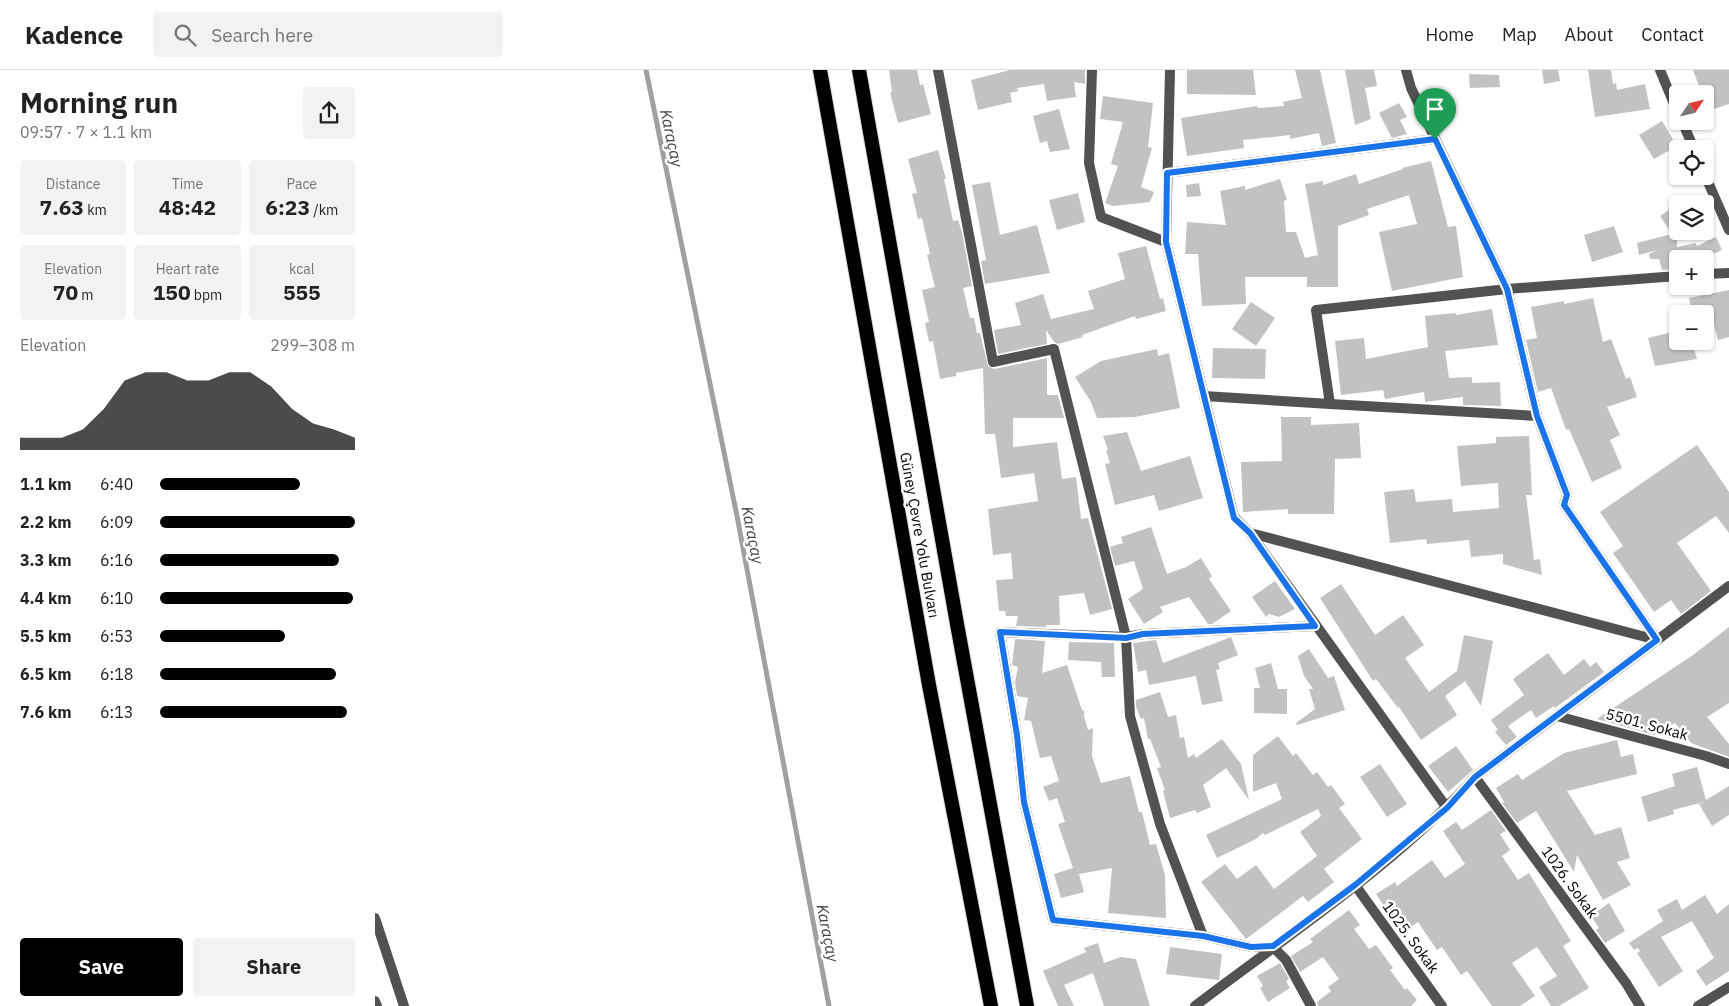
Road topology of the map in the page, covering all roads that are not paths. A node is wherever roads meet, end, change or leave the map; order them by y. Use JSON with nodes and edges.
{"nodes":[{"id":1,"x":820,"y":70,"type":"edge"},
{"id":2,"x":859,"y":70,"type":"edge"},
{"id":3,"x":938,"y":70,"type":"edge"},
{"id":4,"x":1092,"y":70,"type":"edge"},
{"id":5,"x":1170,"y":70,"type":"edge"},
{"id":6,"x":1406,"y":70,"type":"edge"},
{"id":7,"x":1660,"y":70,"type":"edge"},
{"id":8,"x":1669,"y":92,"type":"edge"},
{"id":9,"x":1435,"y":139,"type":"junction"},
{"id":10,"x":1167,"y":173,"type":"junction"},
{"id":11,"x":1710,"y":185,"type":"edge"},
{"id":12,"x":1729,"y":230,"type":"edge"},
{"id":13,"x":1166,"y":242,"type":"junction"},
{"id":14,"x":1729,"y":273,"type":"edge"},
{"id":15,"x":1714,"y":274,"type":"edge"},
{"id":16,"x":1669,"y":277,"type":"edge"},
{"id":17,"x":1507,"y":289,"type":"junction"},
{"id":18,"x":1204,"y":396,"type":"junction"},
{"id":19,"x":1330,"y":404,"type":"junction"},
{"id":20,"x":1537,"y":416,"type":"junction"},
{"id":21,"x":1250,"y":533,"type":"junction"},
{"id":22,"x":1729,"y":586,"type":"edge"},
{"id":23,"x":1315,"y":626,"type":"junction"},
{"id":24,"x":1126,"y":638,"type":"junction"},
{"id":25,"x":1657,"y":640,"type":"junction"},
{"id":26,"x":1557,"y":716,"type":"junction"},
{"id":27,"x":1729,"y":764,"type":"edge"},
{"id":28,"x":1475,"y":777,"type":"junction"},
{"id":29,"x":1447,"y":808,"type":"junction"},
{"id":30,"x":1355,"y":885,"type":"junction"},
{"id":31,"x":375,"y":918,"type":"edge"},
{"id":32,"x":1203,"y":936,"type":"junction"},
{"id":33,"x":1273,"y":946,"type":"junction"},
{"id":34,"x":1729,"y":987,"type":"edge"},
{"id":35,"x":375,"y":1000,"type":"edge"},
{"id":36,"x":377,"y":1006,"type":"edge"},
{"id":37,"x":404,"y":1006,"type":"edge"},
{"id":38,"x":991,"y":1006,"type":"edge"},
{"id":39,"x":1027,"y":1006,"type":"edge"},
{"id":40,"x":1195,"y":1006,"type":"edge"},
{"id":41,"x":1311,"y":1006,"type":"edge"},
{"id":42,"x":1442,"y":1006,"type":"edge"},
{"id":43,"x":1640,"y":1006,"type":"edge"},
{"id":44,"x":1698,"y":1006,"type":"edge"}],
"edges":[{"from":1,"to":38,"type":"highway","name":"Güney Çevre Yolu Bulvarı"},
{"from":2,"to":39,"type":"highway","name":"Güney Çevre Yolu Bulvarı"},
{"from":3,"to":24,"type":"street"},
{"from":4,"to":13,"type":"street"},
{"from":5,"to":10,"type":"street"},
{"from":6,"to":9,"type":"street"},
{"from":7,"to":8,"type":"street"},
{"from":9,"to":10,"type":"street"},
{"from":9,"to":17,"type":"street"},
{"from":10,"to":13,"type":"street"},
{"from":11,"to":12,"type":"street"},
{"from":13,"to":18,"type":"street"},
{"from":14,"to":15,"type":"street"},
{"from":16,"to":17,"type":"street"},
{"from":17,"to":19,"type":"street"},
{"from":17,"to":20,"type":"street"},
{"from":18,"to":19,"type":"street"},
{"from":18,"to":21,"type":"street"},
{"from":19,"to":20,"type":"street"},
{"from":20,"to":25,"type":"street"},
{"from":21,"to":23,"type":"street"},
{"from":21,"to":25,"type":"street"},
{"from":22,"to":25,"type":"street"},
{"from":23,"to":24,"type":"street"},
{"from":23,"to":29,"type":"street"},
{"from":24,"to":32,"type":"street"},
{"from":24,"to":32,"type":"street"},
{"from":25,"to":26,"type":"street"},
{"from":26,"to":27,"type":"street","name":"5501. Sokak"},
{"from":26,"to":28,"type":"street"},
{"from":28,"to":29,"type":"street"},
{"from":28,"to":43,"type":"street","name":"1026. Sokak"},
{"from":29,"to":30,"type":"street"},
{"from":30,"to":33,"type":"street"},
{"from":30,"to":42,"type":"street","name":"1025. Sokak"},
{"from":31,"to":37,"type":"street"},
{"from":32,"to":33,"type":"street"},
{"from":33,"to":40,"type":"street"},
{"from":33,"to":41,"type":"street"},
{"from":34,"to":44,"type":"street"},
{"from":35,"to":36,"type":"street"}]}
